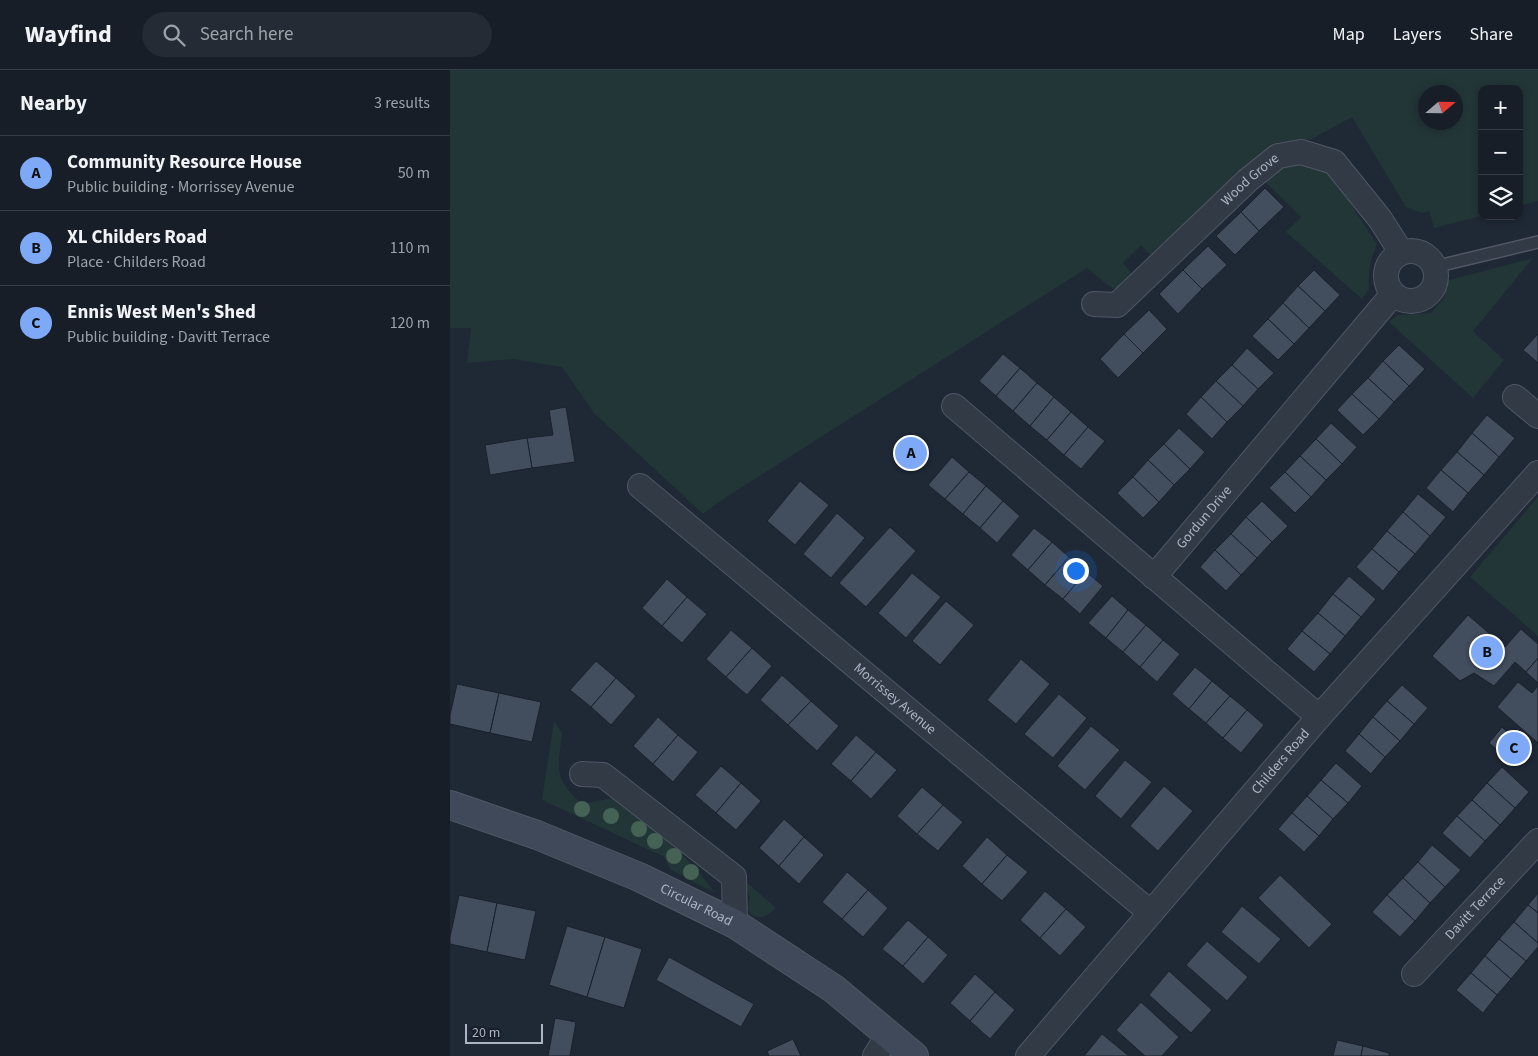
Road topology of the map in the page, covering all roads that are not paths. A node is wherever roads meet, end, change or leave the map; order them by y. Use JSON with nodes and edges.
{"nodes":[{"id":1,"x":1538,"y":242,"type":"edge"},
{"id":2,"x":1401,"y":252,"type":"junction"},
{"id":3,"x":1434,"y":267,"type":"junction"},
{"id":4,"x":1393,"y":294,"type":"junction"},
{"id":5,"x":1094,"y":304,"type":"dead end"},
{"id":6,"x":1515,"y":397,"type":"dead end"},
{"id":7,"x":954,"y":406,"type":"dead end"},
{"id":8,"x":1538,"y":416,"type":"edge"},
{"id":9,"x":1538,"y":473,"type":"edge"},
{"id":10,"x":640,"y":486,"type":"dead end"},
{"id":11,"x":1154,"y":577,"type":"junction"},
{"id":12,"x":1319,"y":717,"type":"junction"},
{"id":13,"x":582,"y":774,"type":"dead end"},
{"id":14,"x":450,"y":806,"type":"edge"},
{"id":15,"x":1537,"y":843,"type":"edge"},
{"id":16,"x":1151,"y":913,"type":"junction"},
{"id":17,"x":735,"y":924,"type":"junction"},
{"id":18,"x":1414,"y":974,"type":"dead end"},
{"id":19,"x":882,"y":1045,"type":"edge"},
{"id":20,"x":914,"y":1056,"type":"edge"},
{"id":21,"x":1028,"y":1056,"type":"edge"}],
"edges":[{"from":1,"to":3,"type":"lane"},
{"from":2,"to":3,"type":"street"},
{"from":2,"to":4,"type":"street"},
{"from":2,"to":5,"type":"street","name":"Wood Grove"},
{"from":3,"to":4,"type":"street"},
{"from":4,"to":11,"type":"street","name":"Gordun Drive"},
{"from":6,"to":8,"type":"street"},
{"from":7,"to":11,"type":"street"},
{"from":9,"to":12,"type":"street","name":"Childers Road"},
{"from":10,"to":16,"type":"street","name":"Morrissey Avenue"},
{"from":11,"to":12,"type":"street"},
{"from":12,"to":16,"type":"street","name":"Childers Road"},
{"from":13,"to":17,"type":"street"},
{"from":14,"to":17,"type":"main road","name":"Circular Road"},
{"from":15,"to":18,"type":"street","name":"Davitt Terrace"},
{"from":16,"to":21,"type":"street","name":"Childers Road"},
{"from":17,"to":19,"type":"main road","name":"Circular Road"},
{"from":19,"to":20,"type":"main road","name":"Circular Road"}]}
